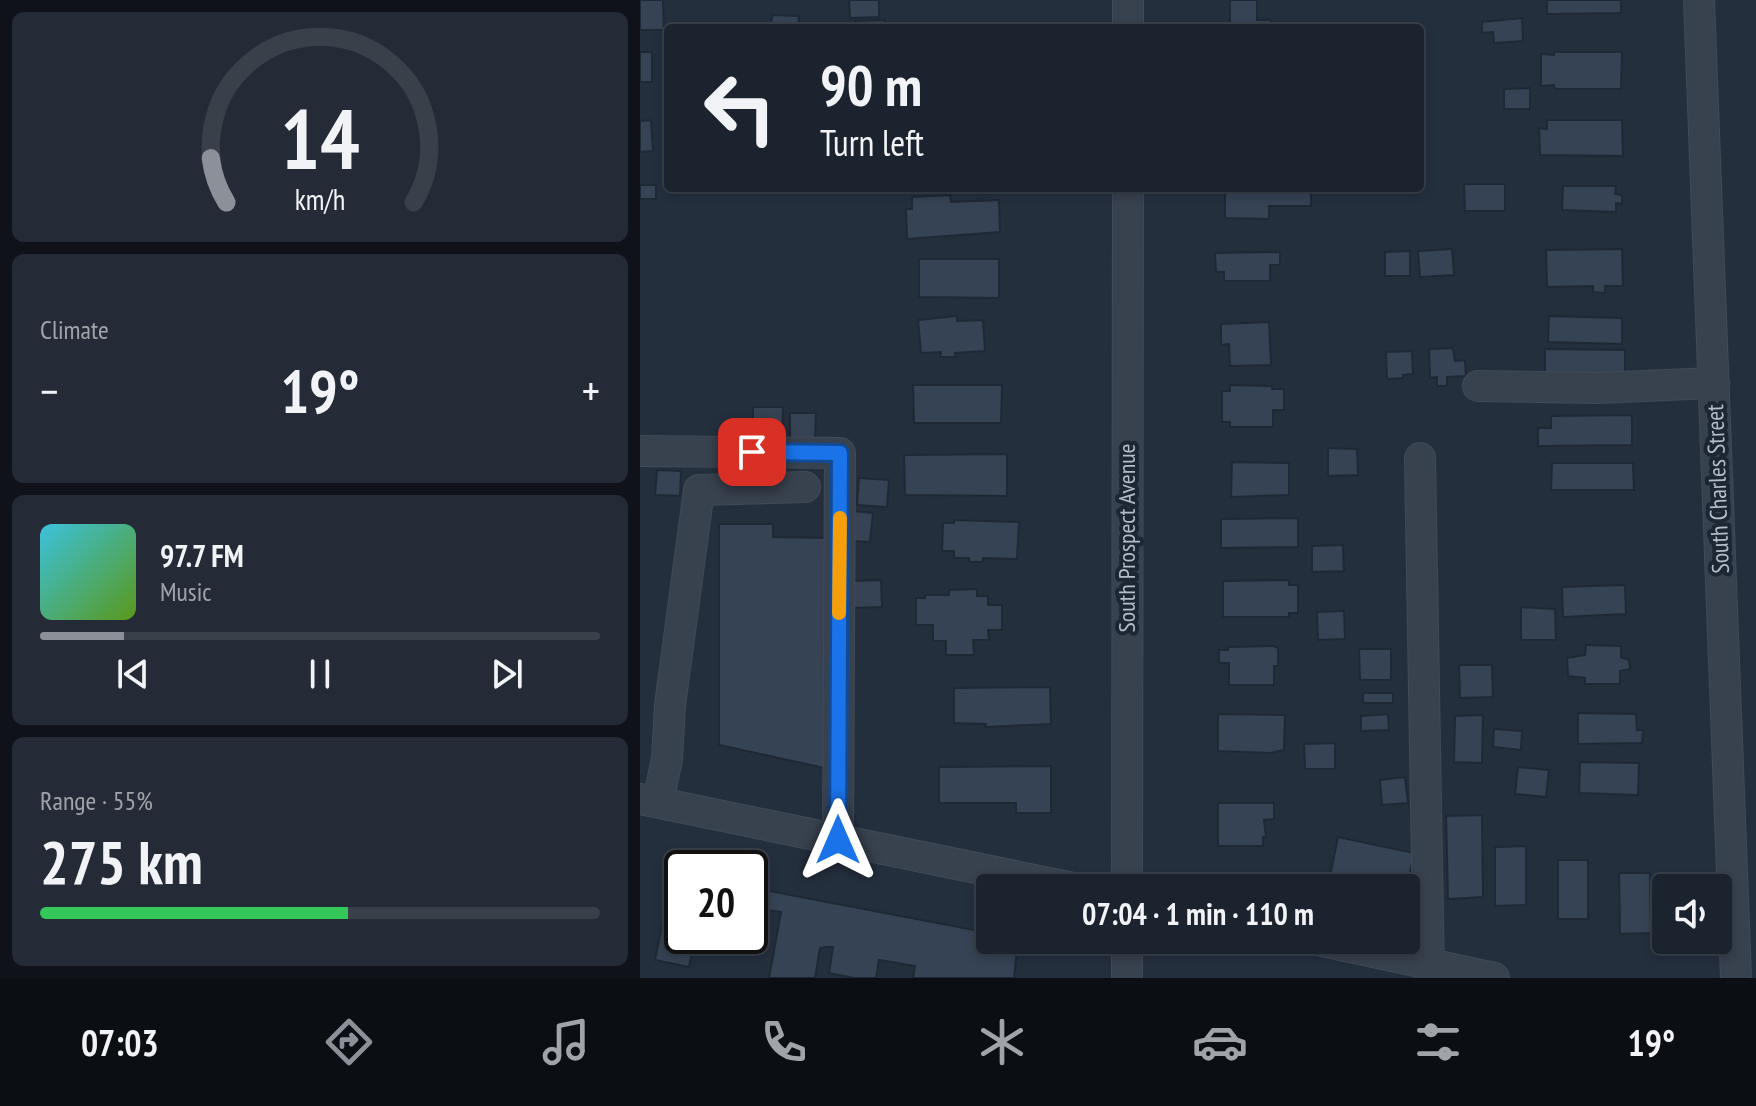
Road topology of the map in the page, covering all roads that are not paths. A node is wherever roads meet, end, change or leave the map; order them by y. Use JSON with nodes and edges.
{"nodes":[{"id":1,"x":1128,"y":0,"type":"edge"},
{"id":2,"x":1699,"y":0,"type":"edge"},
{"id":3,"x":1128,"y":24,"type":"edge"},
{"id":4,"x":1128,"y":192,"type":"edge"},
{"id":5,"x":1714,"y":383,"type":"junction"},
{"id":6,"x":1478,"y":386,"type":"dead end"},
{"id":7,"x":640,"y":451,"type":"edge"},
{"id":8,"x":1420,"y":458,"type":"dead end"},
{"id":9,"x":805,"y":487,"type":"dead end"},
{"id":10,"x":649,"y":800,"type":"edge"},
{"id":11,"x":838,"y":840,"type":"junction"},
{"id":12,"x":1004,"y":874,"type":"edge"},
{"id":13,"x":1127,"y":874,"type":"edge"},
{"id":14,"x":1127,"y":954,"type":"edge"},
{"id":15,"x":1368,"y":954,"type":"edge"},
{"id":16,"x":1429,"y":971,"type":"edge"},
{"id":17,"x":1127,"y":978,"type":"edge"},
{"id":18,"x":1494,"y":978,"type":"edge"},
{"id":19,"x":1736,"y":978,"type":"edge"}],
"edges":[{"from":1,"to":3,"type":"street"},
{"from":2,"to":5,"type":"street","name":"South Charles Street"},
{"from":4,"to":13,"type":"street","name":"South Prospect Avenue"},
{"from":5,"to":6,"type":"street"},
{"from":5,"to":19,"type":"street","name":"South Charles Street"},
{"from":7,"to":11,"type":"street"},
{"from":8,"to":16,"type":"street"},
{"from":9,"to":10,"type":"street"},
{"from":10,"to":11,"type":"street"},
{"from":11,"to":12,"type":"street"},
{"from":14,"to":17,"type":"street"},
{"from":15,"to":16,"type":"street"},
{"from":16,"to":18,"type":"street"}]}
